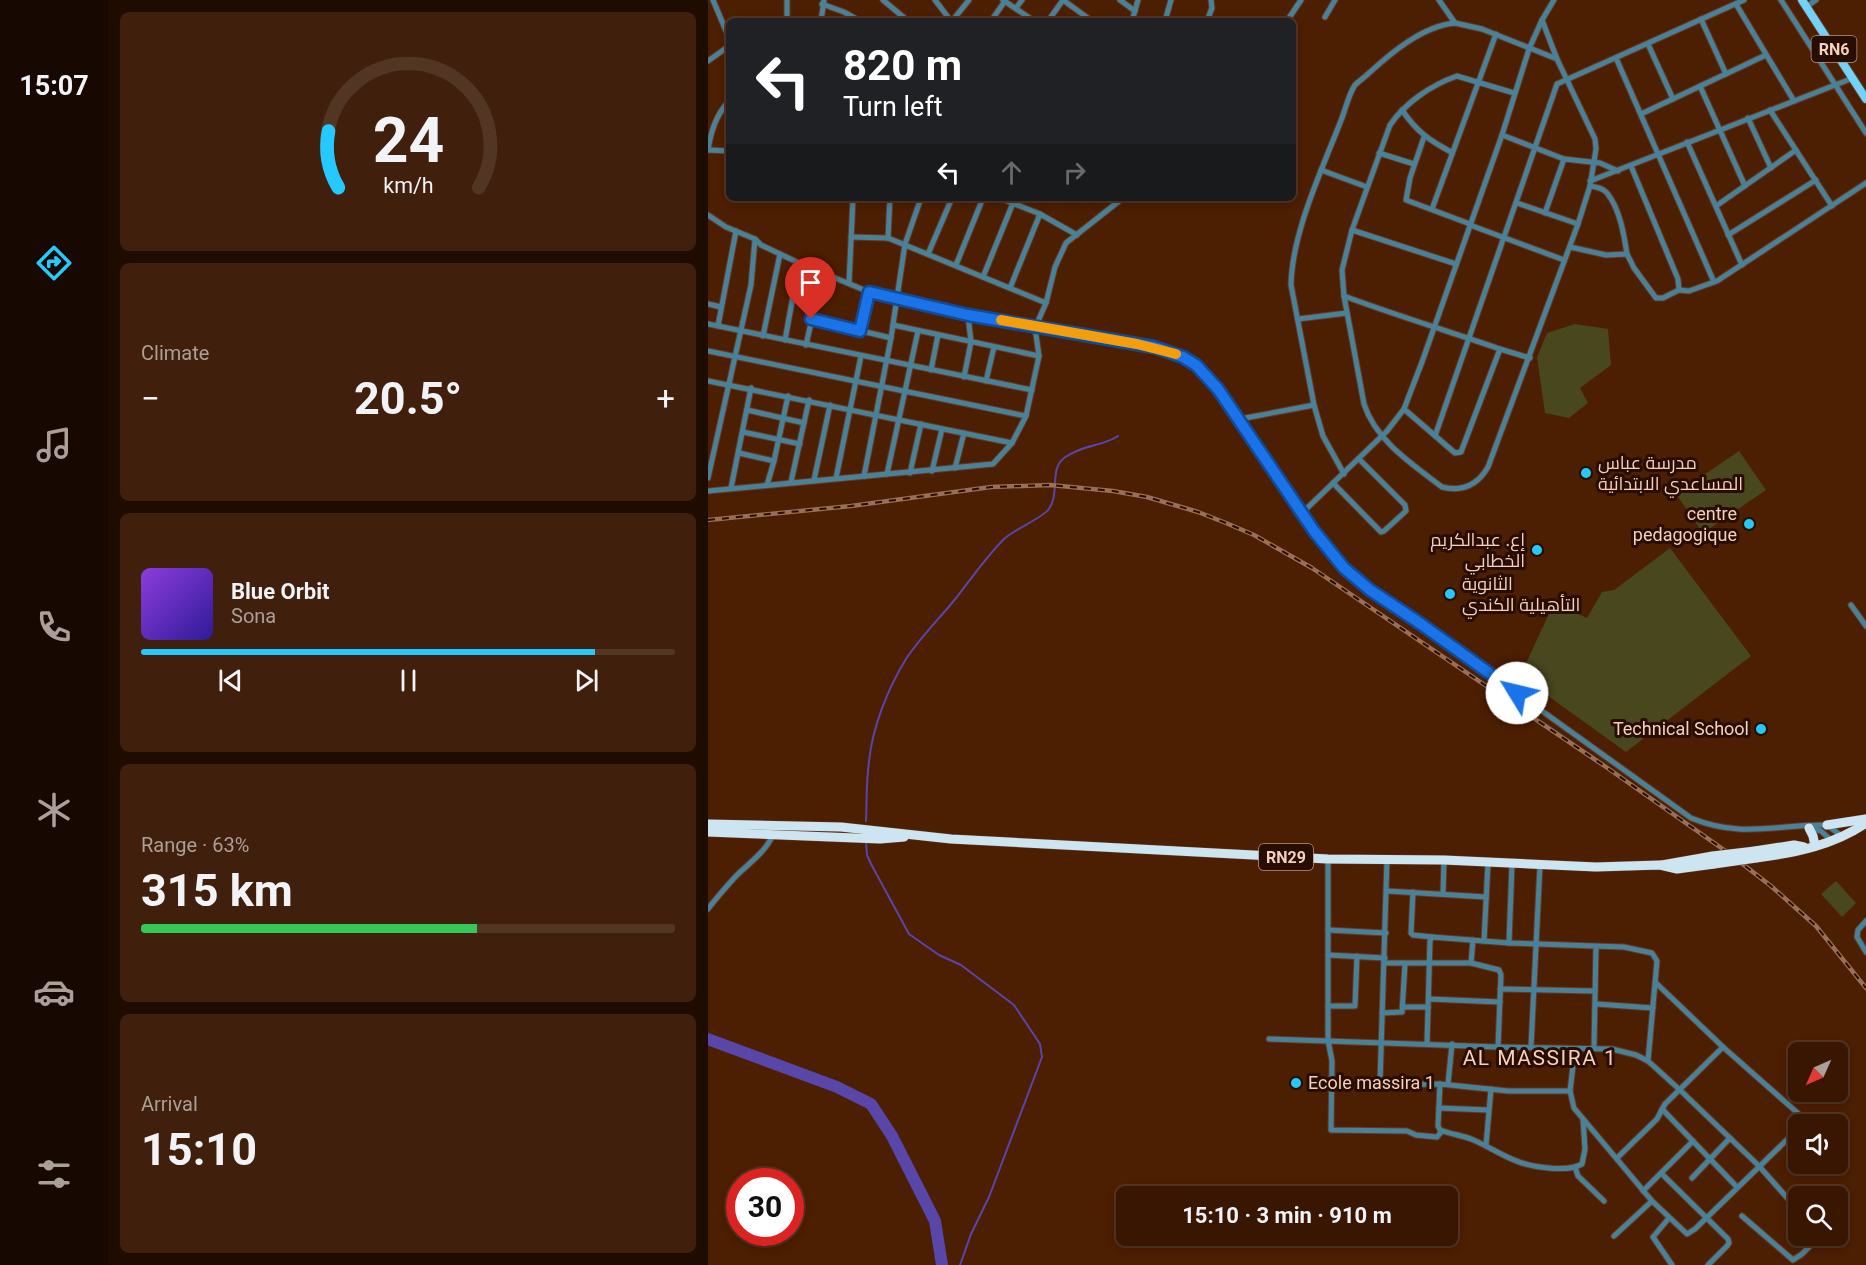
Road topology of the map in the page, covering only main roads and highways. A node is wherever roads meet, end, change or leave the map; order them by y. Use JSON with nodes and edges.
{"nodes":[{"id":1,"x":1804,"y":3,"type":"edge"},
{"id":2,"x":1866,"y":99,"type":"edge"},
{"id":3,"x":1866,"y":821,"type":"edge"},
{"id":4,"x":708,"y":824,"type":"edge"},
{"id":5,"x":1827,"y":825,"type":"road end"},
{"id":6,"x":1806,"y":827,"type":"road end"},
{"id":7,"x":708,"y":831,"type":"edge"},
{"id":8,"x":773,"y":831,"type":"junction"},
{"id":9,"x":1811,"y":847,"type":"junction"}],
"edges":[{"from":1,"to":2,"type":"main road","number":"RN6"},
{"from":3,"to":5,"type":"highway"},
{"from":3,"to":9,"type":"highway","number":"RN29"},
{"from":4,"to":8,"type":"highway","number":"RN29"},
{"from":6,"to":9,"type":"highway"},
{"from":7,"to":8,"type":"highway","number":"RN29"},
{"from":8,"to":9,"type":"highway","number":"RN29","bridge":true}]}
